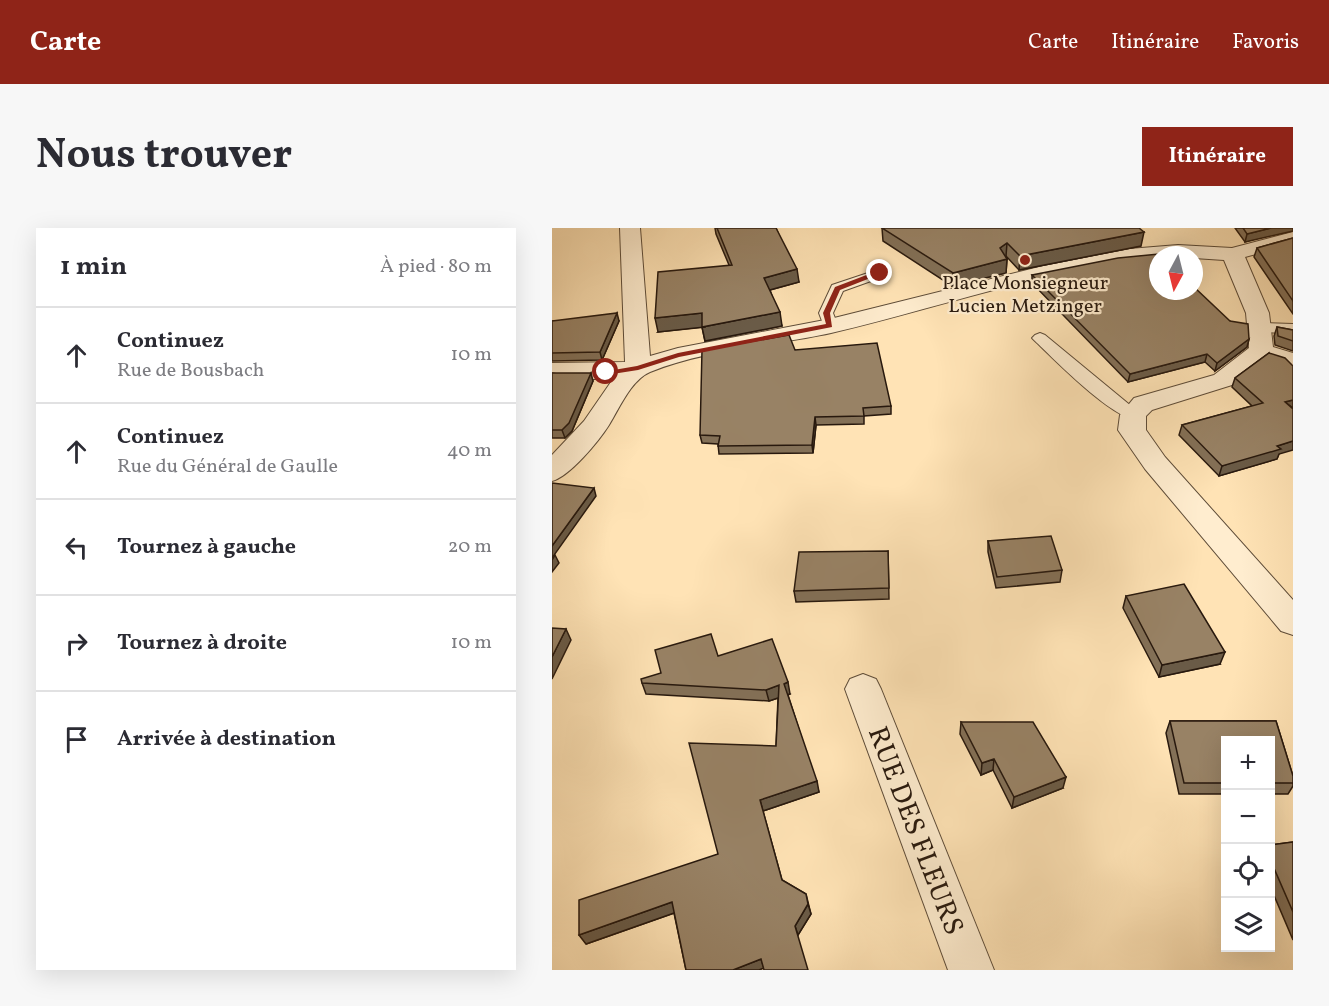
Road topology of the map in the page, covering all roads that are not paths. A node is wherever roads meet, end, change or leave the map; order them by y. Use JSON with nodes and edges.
{"nodes":[{"id":1,"x":630,"y":228,"type":"edge"},
{"id":2,"x":1293,"y":238,"type":"edge"},
{"id":3,"x":1232,"y":254,"type":"junction"},
{"id":4,"x":880,"y":273,"type":"dead end"},
{"id":5,"x":830,"y":326,"type":"junction"},
{"id":6,"x":1293,"y":329,"type":"edge"},
{"id":7,"x":1040,"y":338,"type":"dead end"},
{"id":8,"x":1260,"y":340,"type":"junction"},
{"id":9,"x":1293,"y":361,"type":"edge"},
{"id":10,"x":638,"y":368,"type":"junction"},
{"id":11,"x":552,"y":371,"type":"edge"},
{"id":12,"x":1133,"y":415,"type":"junction"},
{"id":13,"x":552,"y":472,"type":"edge"},
{"id":14,"x":1293,"y":622,"type":"edge"},
{"id":15,"x":863,"y":689,"type":"dead end"},
{"id":16,"x":971,"y":970,"type":"edge"}],
"edges":[{"from":1,"to":10,"type":"street"},
{"from":2,"to":3,"type":"street"},
{"from":3,"to":5,"type":"street"},
{"from":3,"to":8,"type":"street"},
{"from":4,"to":5,"type":"lane"},
{"from":5,"to":10,"type":"street"},
{"from":6,"to":8,"type":"lane"},
{"from":7,"to":12,"type":"lane"},
{"from":8,"to":9,"type":"street"},
{"from":8,"to":12,"type":"street"},
{"from":10,"to":11,"type":"street"},
{"from":10,"to":13,"type":"street"},
{"from":12,"to":14,"type":"street"},
{"from":15,"to":16,"type":"street","name":"RUE DES FLEURS"}]}
